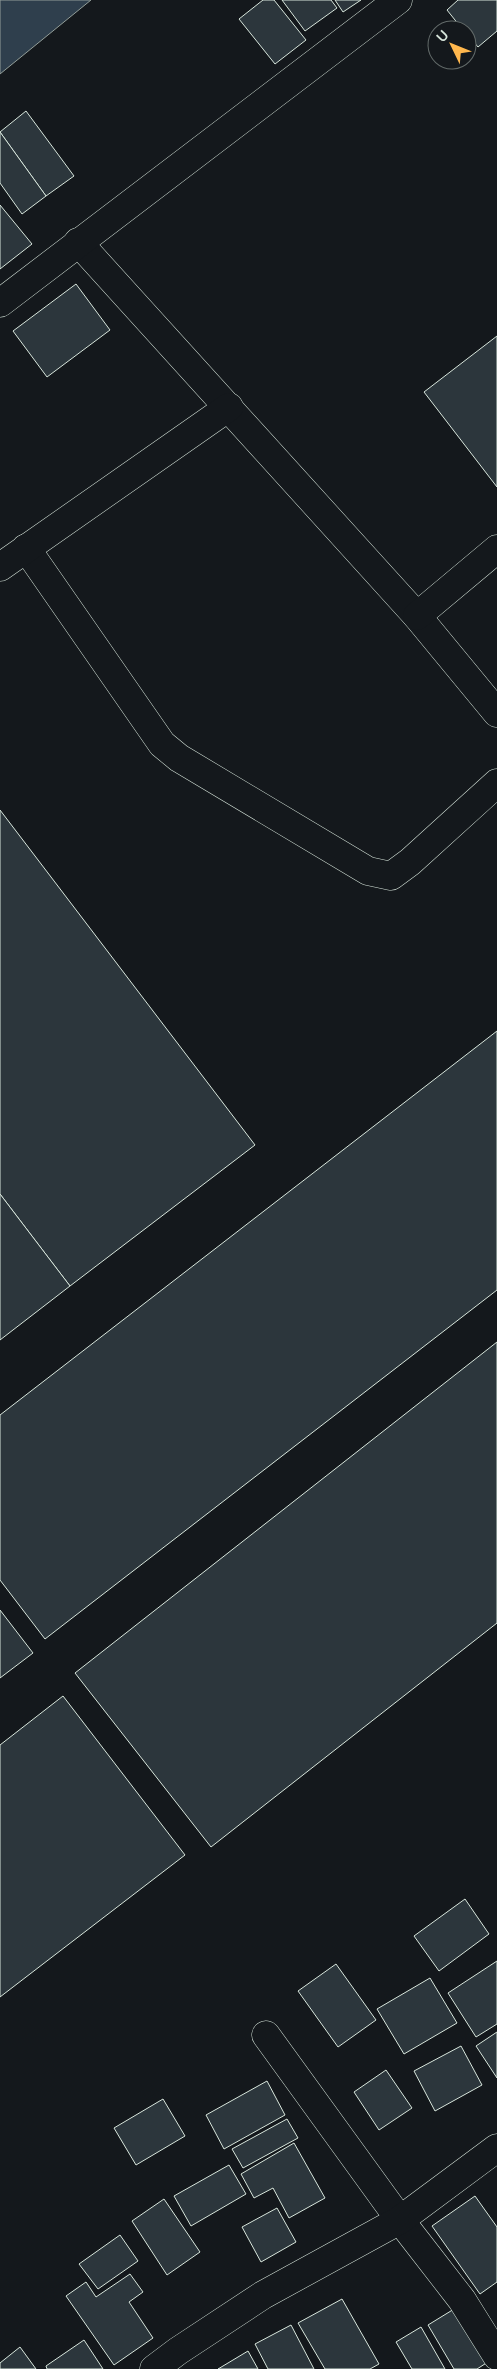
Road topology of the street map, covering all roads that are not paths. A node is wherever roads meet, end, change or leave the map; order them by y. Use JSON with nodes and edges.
{"nodes":[{"id":1,"x":398,"y":0,"type":"edge"},
{"id":2,"x":78,"y":242,"type":"junction"},
{"id":3,"x":0,"y":303,"type":"edge"},
{"id":4,"x":229,"y":407,"type":"junction"},
{"id":5,"x":26,"y":548,"type":"junction"},
{"id":6,"x":497,"y":549,"type":"edge"},
{"id":7,"x":0,"y":567,"type":"edge"},
{"id":8,"x":417,"y":616,"type":"junction"},
{"id":9,"x":497,"y":713,"type":"edge"},
{"id":10,"x":497,"y":783,"type":"edge"},
{"id":11,"x":266,"y":2035,"type":"dead end"},
{"id":12,"x":497,"y":2148,"type":"edge"},
{"id":13,"x":400,"y":2220,"type":"junction"},
{"id":14,"x":497,"y":2356,"type":"edge"},
{"id":15,"x":154,"y":2369,"type":"edge"}],
"edges":[{"from":1,"to":2,"type":"street"},
{"from":2,"to":3,"type":"street"},
{"from":2,"to":4,"type":"street"},
{"from":4,"to":5,"type":"street"},
{"from":4,"to":8,"type":"street"},
{"from":5,"to":7,"type":"street"},
{"from":5,"to":10,"type":"street"},
{"from":6,"to":8,"type":"street"},
{"from":8,"to":9,"type":"street"},
{"from":11,"to":13,"type":"street"},
{"from":12,"to":13,"type":"street"},
{"from":13,"to":14,"type":"street"},
{"from":13,"to":15,"type":"street"}]}
